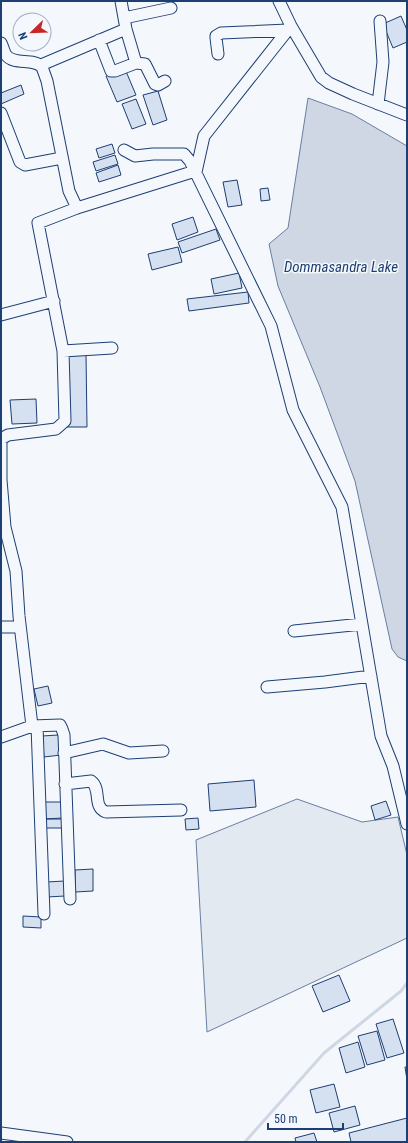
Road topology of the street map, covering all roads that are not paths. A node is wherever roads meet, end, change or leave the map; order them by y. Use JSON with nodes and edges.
{"nodes":[{"id":1,"x":122,"y":1,"type":"edge"},
{"id":2,"x":279,"y":1,"type":"edge"},
{"id":3,"x":171,"y":8,"type":"dead end"},
{"id":4,"x":124,"y":18,"type":"junction"},
{"id":5,"x":380,"y":21,"type":"dead end"},
{"id":6,"x":290,"y":28,"type":"junction"},
{"id":7,"x":126,"y":29,"type":"junction"},
{"id":8,"x":99,"y":40,"type":"junction"},
{"id":9,"x":1,"y":43,"type":"edge"},
{"id":10,"x":218,"y":54,"type":"dead end"},
{"id":11,"x":136,"y":64,"type":"junction"},
{"id":12,"x":41,"y":65,"type":"junction"},
{"id":13,"x":166,"y":81,"type":"dead end"},
{"id":14,"x":378,"y":104,"type":"junction"},
{"id":15,"x":1,"y":112,"type":"edge"},
{"id":16,"x":407,"y":115,"type":"edge"},
{"id":17,"x":124,"y":150,"type":"dead end"},
{"id":18,"x":62,"y":158,"type":"junction"},
{"id":19,"x":196,"y":172,"type":"junction"},
{"id":20,"x":77,"y":208,"type":"junction"},
{"id":21,"x":54,"y":301,"type":"junction"},
{"id":22,"x":1,"y":315,"type":"edge"},
{"id":23,"x":112,"y":348,"type":"dead end"},
{"id":24,"x":63,"y":351,"type":"junction"},
{"id":25,"x":362,"y":624,"type":"junction"},
{"id":26,"x":1,"y":627,"type":"edge"},
{"id":27,"x":20,"y":627,"type":"junction"},
{"id":28,"x":294,"y":631,"type":"dead end"},
{"id":29,"x":371,"y":676,"type":"junction"},
{"id":30,"x":267,"y":687,"type":"dead end"},
{"id":31,"x":35,"y":726,"type":"junction"},
{"id":32,"x":1,"y":737,"type":"edge"},
{"id":33,"x":163,"y":751,"type":"dead end"},
{"id":34,"x":64,"y":753,"type":"junction"},
{"id":35,"x":65,"y":784,"type":"junction"},
{"id":36,"x":181,"y":810,"type":"dead end"},
{"id":37,"x":407,"y":824,"type":"edge"},
{"id":38,"x":70,"y":899,"type":"dead end"},
{"id":39,"x":44,"y":914,"type":"dead end"},
{"id":40,"x":5,"y":1136,"type":"edge"},
{"id":41,"x":67,"y":1142,"type":"edge"}],
"edges":[{"from":1,"to":4,"type":"street"},
{"from":2,"to":6,"type":"street"},
{"from":3,"to":4,"type":"street"},
{"from":4,"to":7,"type":"street"},
{"from":5,"to":14,"type":"street"},
{"from":6,"to":10,"type":"street"},
{"from":6,"to":14,"type":"street"},
{"from":6,"to":19,"type":"street"},
{"from":7,"to":8,"type":"street"},
{"from":7,"to":11,"type":"street"},
{"from":8,"to":11,"type":"street"},
{"from":8,"to":12,"type":"street"},
{"from":9,"to":12,"type":"street"},
{"from":11,"to":13,"type":"street"},
{"from":12,"to":18,"type":"street"},
{"from":14,"to":16,"type":"street"},
{"from":15,"to":18,"type":"street"},
{"from":17,"to":19,"type":"street"},
{"from":18,"to":20,"type":"street"},
{"from":19,"to":20,"type":"street"},
{"from":19,"to":25,"type":"street"},
{"from":20,"to":21,"type":"street"},
{"from":21,"to":22,"type":"street"},
{"from":21,"to":24,"type":"street"},
{"from":23,"to":24,"type":"street"},
{"from":24,"to":27,"type":"street"},
{"from":25,"to":28,"type":"street"},
{"from":25,"to":29,"type":"street"},
{"from":26,"to":27,"type":"street"},
{"from":27,"to":31,"type":"street"},
{"from":29,"to":30,"type":"street"},
{"from":29,"to":37,"type":"street"},
{"from":31,"to":32,"type":"street"},
{"from":31,"to":34,"type":"street"},
{"from":31,"to":39,"type":"street"},
{"from":33,"to":34,"type":"street"},
{"from":34,"to":35,"type":"street"},
{"from":35,"to":36,"type":"street"},
{"from":35,"to":38,"type":"street"},
{"from":40,"to":41,"type":"street"}]}
